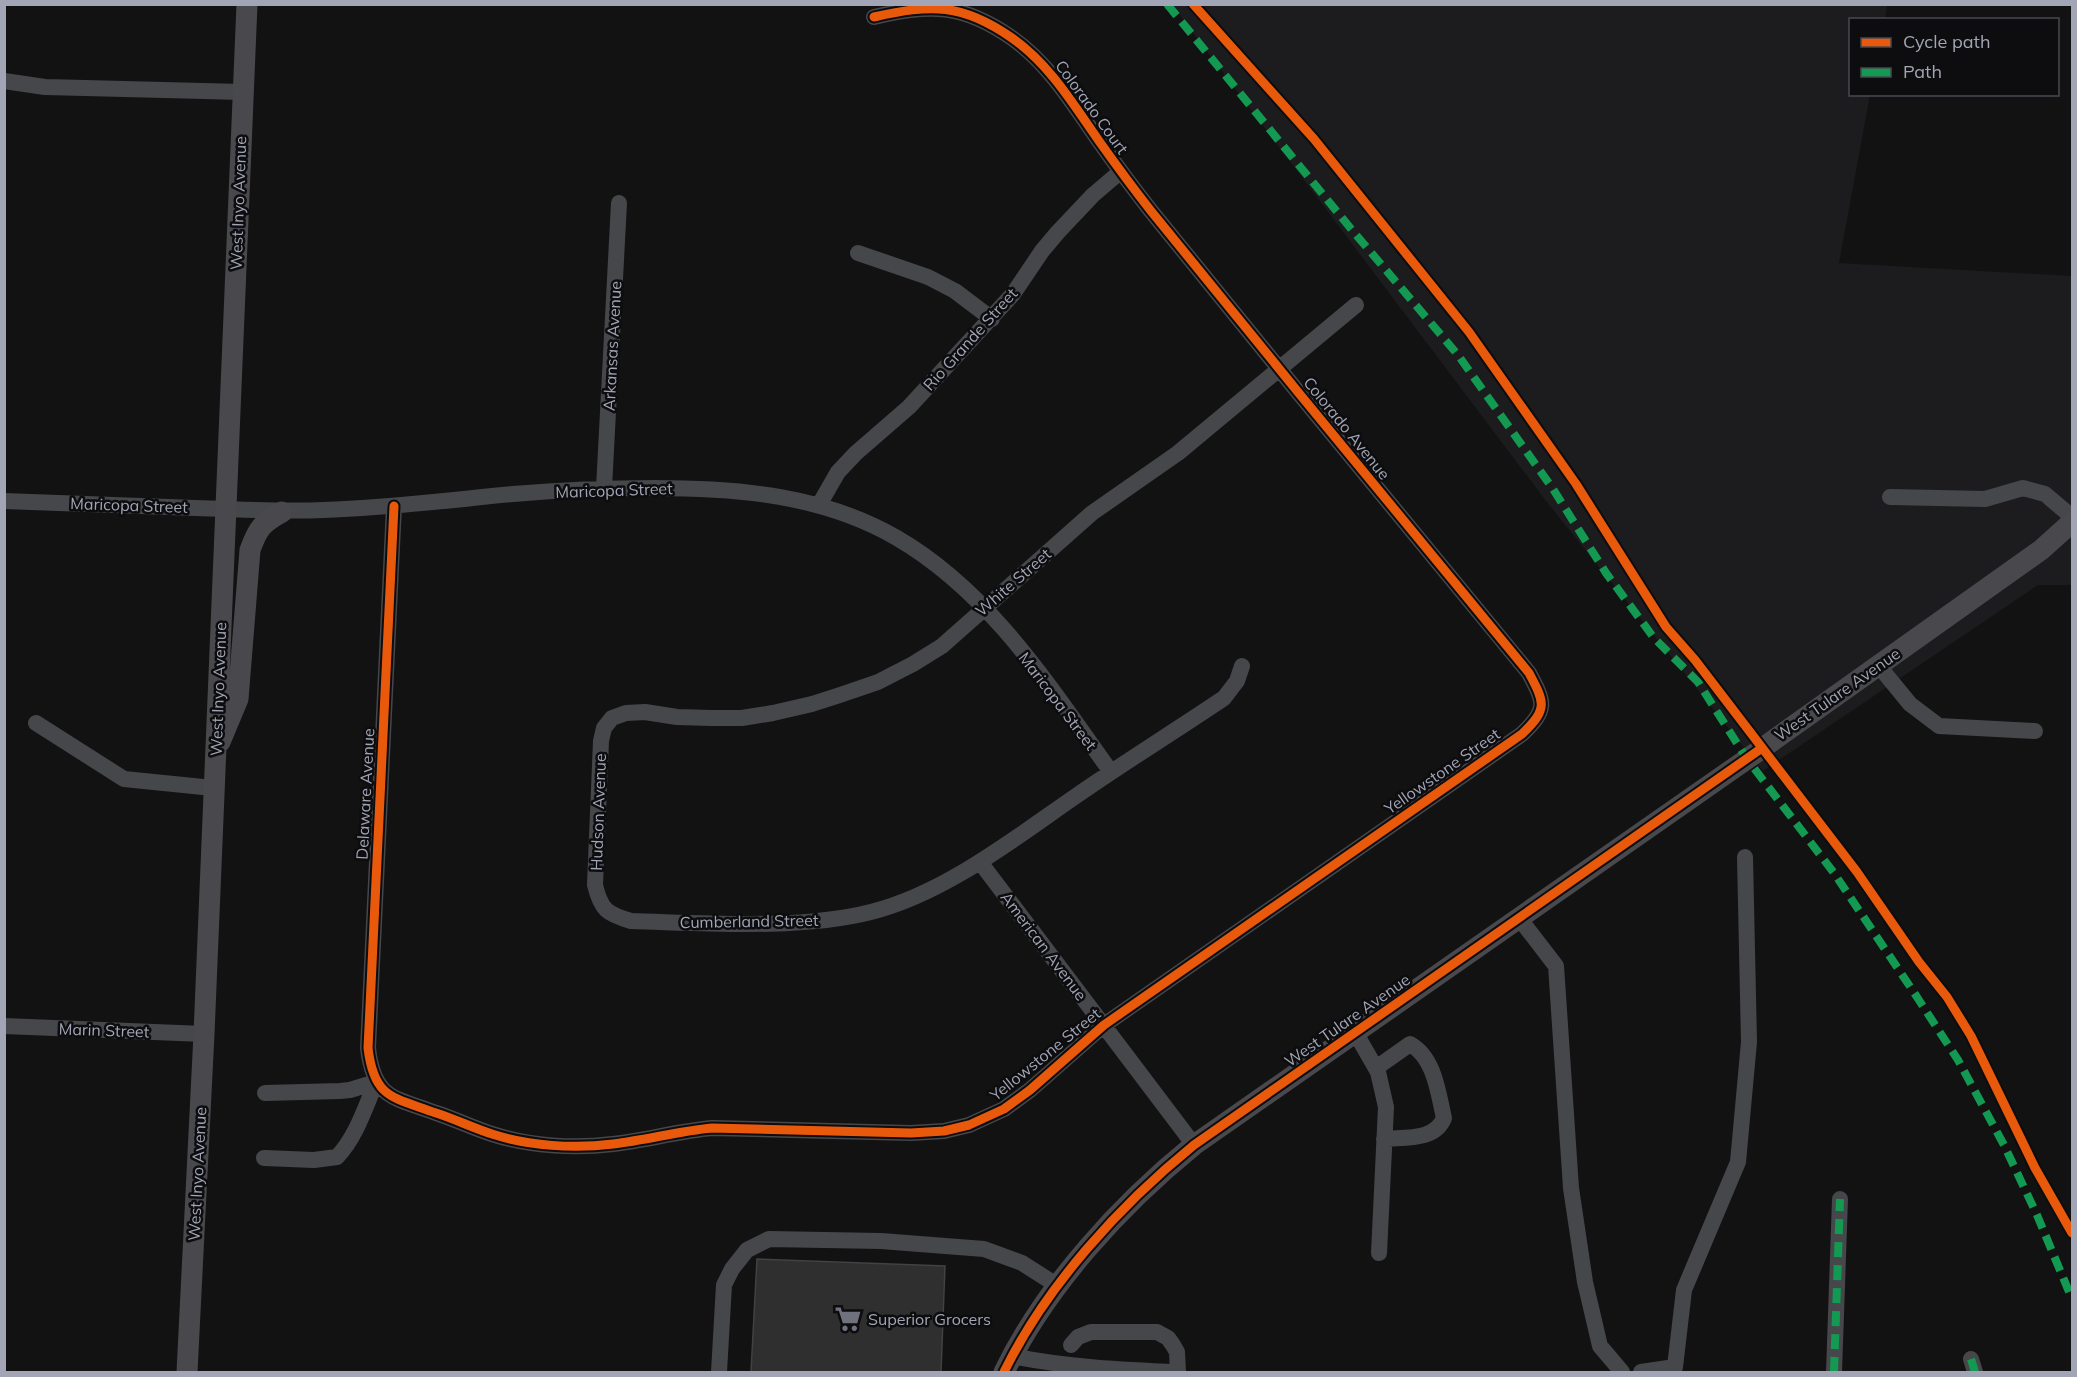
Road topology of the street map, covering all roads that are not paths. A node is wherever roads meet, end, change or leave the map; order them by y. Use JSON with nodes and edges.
{"nodes":[{"id":1,"x":247,"y":4,"type":"edge"},
{"id":2,"x":874,"y":17,"type":"dead end"},
{"id":3,"x":4,"y":81,"type":"edge"},
{"id":4,"x":243,"y":92,"type":"junction"},
{"id":5,"x":1120,"y":172,"type":"junction"},
{"id":6,"x":620,"y":203,"type":"dead end"},
{"id":7,"x":858,"y":253,"type":"dead end"},
{"id":8,"x":1356,"y":304,"type":"dead end"},
{"id":9,"x":992,"y":319,"type":"junction"},
{"id":10,"x":1279,"y":369,"type":"junction"},
{"id":11,"x":604,"y":488,"type":"junction"},
{"id":12,"x":1890,"y":496,"type":"dead end"},
{"id":13,"x":4,"y":501,"type":"edge"},
{"id":14,"x":819,"y":505,"type":"junction"},
{"id":15,"x":394,"y":506,"type":"junction"},
{"id":16,"x":225,"y":509,"type":"junction"},
{"id":17,"x":282,"y":512,"type":"junction"},
{"id":18,"x":2073,"y":520,"type":"edge"},
{"id":19,"x":984,"y":608,"type":"junction"},
{"id":20,"x":1878,"y":665,"type":"junction"},
{"id":21,"x":1242,"y":666,"type":"dead end"},
{"id":22,"x":1542,"y":707,"type":"joint"},
{"id":23,"x":612,"y":717,"type":"joint"},
{"id":24,"x":36,"y":723,"type":"dead end"},
{"id":25,"x":2035,"y":731,"type":"dead end"},
{"id":26,"x":215,"y":754,"type":"junction"},
{"id":27,"x":1111,"y":772,"type":"junction"},
{"id":28,"x":213,"y":788,"type":"junction"},
{"id":29,"x":1745,"y":857,"type":"dead end"},
{"id":30,"x":980,"y":862,"type":"junction"},
{"id":31,"x":603,"y":908,"type":"joint"},
{"id":32,"x":1519,"y":918,"type":"junction"},
{"id":33,"x":1104,"y":1025,"type":"junction"},
{"id":34,"x":4,"y":1026,"type":"edge"},
{"id":35,"x":1355,"y":1032,"type":"junction"},
{"id":36,"x":204,"y":1034,"type":"junction"},
{"id":37,"x":1376,"y":1068,"type":"junction"},
{"id":38,"x":376,"y":1082,"type":"junction"},
{"id":39,"x":265,"y":1093,"type":"dead end"},
{"id":40,"x":1384,"y":1139,"type":"junction"},
{"id":41,"x":1194,"y":1145,"type":"junction"},
{"id":42,"x":264,"y":1158,"type":"dead end"},
{"id":43,"x":1840,"y":1199,"type":"dead end"},
{"id":44,"x":1379,"y":1252,"type":"dead end"},
{"id":45,"x":1058,"y":1287,"type":"junction"},
{"id":46,"x":1071,"y":1345,"type":"dead end"},
{"id":47,"x":1008,"y":1364,"type":"edge"},
{"id":48,"x":187,"y":1372,"type":"edge"},
{"id":49,"x":719,"y":1372,"type":"edge"},
{"id":50,"x":1622,"y":1372,"type":"edge"},
{"id":51,"x":1641,"y":1372,"type":"edge"},
{"id":52,"x":1834,"y":1372,"type":"edge"}],
"edges":[{"from":1,"to":4,"type":"main road","name":"West Inyo Avenue"},
{"from":2,"to":5,"type":"street","name":"Colorado Court"},
{"from":3,"to":4,"type":"street"},
{"from":4,"to":16,"type":"main road","name":"West Inyo Avenue"},
{"from":5,"to":9,"type":"street","name":"Rio Grande Street"},
{"from":5,"to":10,"type":"street","name":"Colorado Avenue"},
{"from":6,"to":11,"type":"street","name":"Arkansas Avenue"},
{"from":7,"to":9,"type":"street"},
{"from":8,"to":10,"type":"street","name":"White Street"},
{"from":9,"to":14,"type":"street","name":"Rio Grande Street"},
{"from":10,"to":19,"type":"street","name":"White Street"},
{"from":10,"to":22,"type":"street","name":"Colorado Avenue"},
{"from":11,"to":14,"type":"street","name":"Maricopa Street"},
{"from":11,"to":15,"type":"street","name":"Maricopa Street"},
{"from":12,"to":18,"type":"street"},
{"from":13,"to":16,"type":"street","name":"Maricopa Street"},
{"from":14,"to":19,"type":"street","name":"Maricopa Street"},
{"from":15,"to":17,"type":"street","name":"Maricopa Street"},
{"from":15,"to":38,"type":"street","name":"Delaware Avenue"},
{"from":16,"to":17,"type":"street","name":"Maricopa Street"},
{"from":16,"to":26,"type":"main road","name":"West Inyo Avenue"},
{"from":17,"to":26,"type":"main road"},
{"from":18,"to":20,"type":"main road","name":"West Tulare Avenue"},
{"from":19,"to":23,"type":"street","name":"White Street"},
{"from":19,"to":27,"type":"street","name":"Maricopa Street"},
{"from":20,"to":25,"type":"street"},
{"from":20,"to":32,"type":"main road","name":"West Tulare Avenue"},
{"from":21,"to":27,"type":"street","name":"Cumberland Street"},
{"from":22,"to":33,"type":"street","name":"Yellowstone Street"},
{"from":23,"to":31,"type":"street","name":"Hudson Avenue"},
{"from":24,"to":28,"type":"street"},
{"from":26,"to":28,"type":"main road","name":"West Inyo Avenue"},
{"from":27,"to":30,"type":"street","name":"Cumberland Street"},
{"from":28,"to":36,"type":"main road","name":"West Inyo Avenue"},
{"from":29,"to":51,"type":"street"},
{"from":30,"to":31,"type":"street","name":"Cumberland Street"},
{"from":30,"to":33,"type":"street","name":"American Avenue"},
{"from":32,"to":35,"type":"main road","name":"West Tulare Avenue"},
{"from":32,"to":50,"type":"street"},
{"from":33,"to":38,"type":"street","name":"Yellowstone Street"},
{"from":33,"to":41,"type":"street","name":"American Avenue"},
{"from":34,"to":36,"type":"street","name":"Marin Street"},
{"from":35,"to":37,"type":"street"},
{"from":35,"to":41,"type":"main road","name":"West Tulare Avenue"},
{"from":36,"to":48,"type":"main road","name":"West Inyo Avenue"},
{"from":37,"to":40,"type":"street"},
{"from":37,"to":40,"type":"street"},
{"from":38,"to":39,"type":"street"},
{"from":38,"to":42,"type":"street"},
{"from":40,"to":44,"type":"street"},
{"from":41,"to":45,"type":"main road","name":"West Tulare Avenue"},
{"from":43,"to":52,"type":"street"},
{"from":45,"to":47,"type":"main road","name":"West Tulare Avenue"},
{"from":45,"to":49,"type":"street"},
{"from":46,"to":47,"type":"street"}]}
